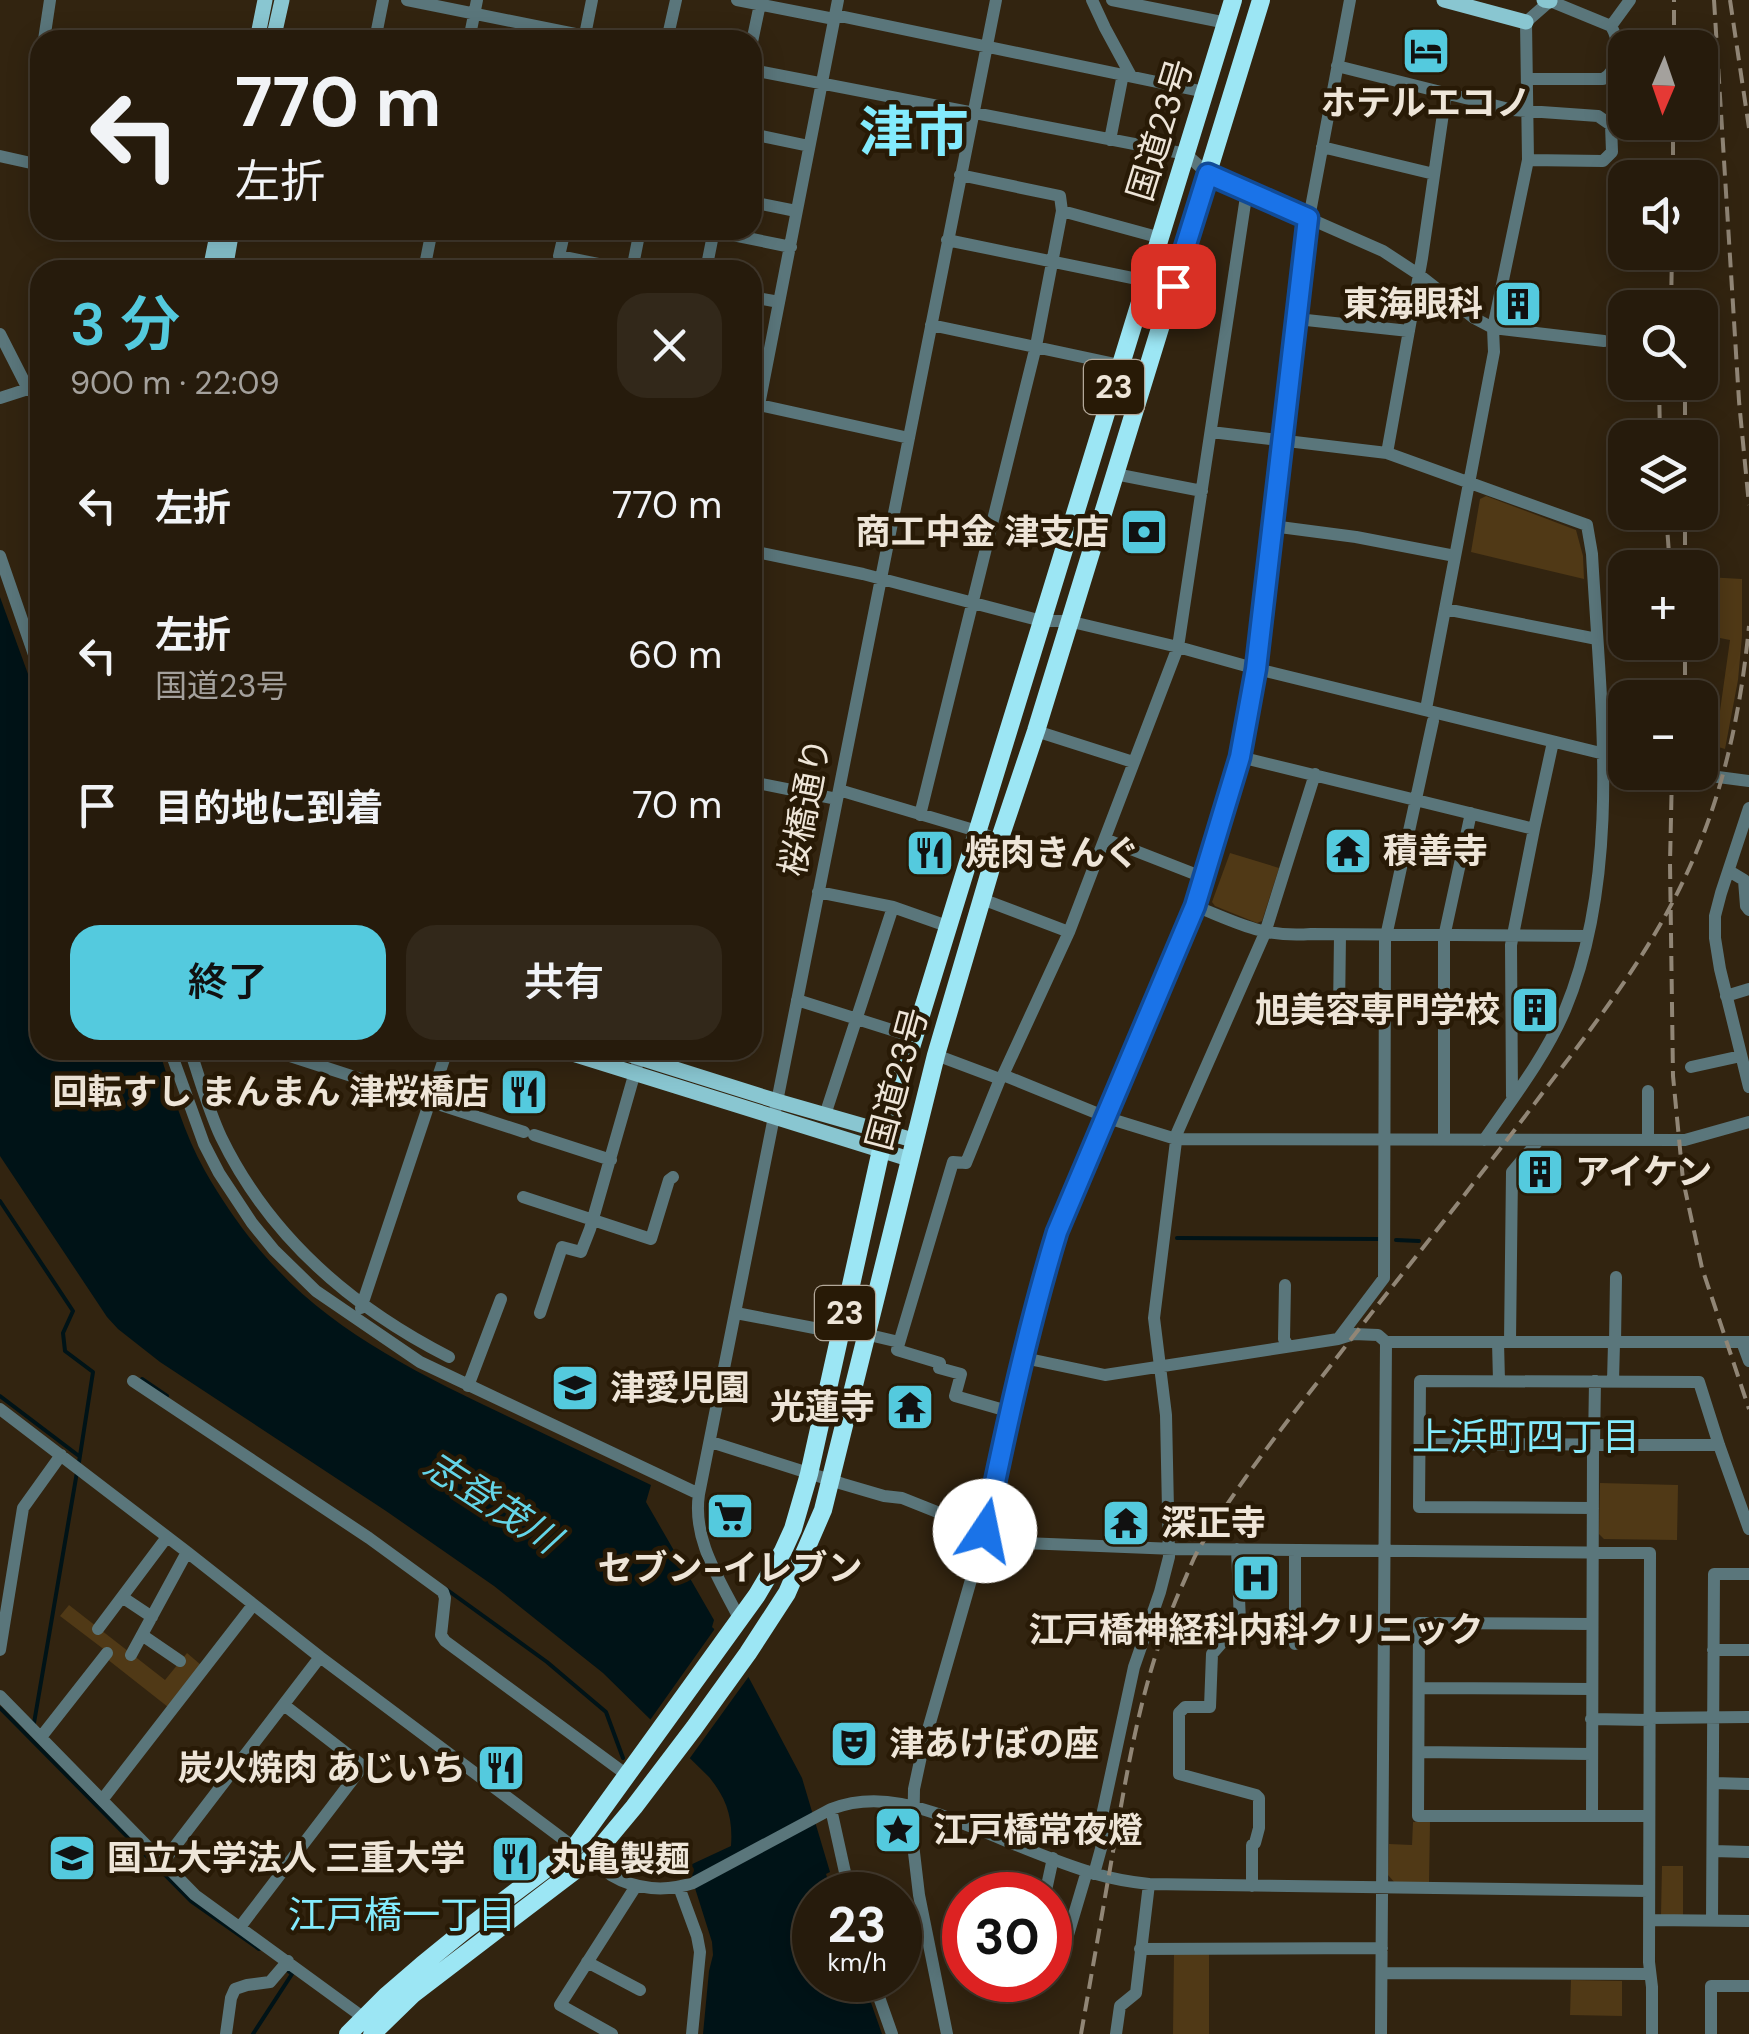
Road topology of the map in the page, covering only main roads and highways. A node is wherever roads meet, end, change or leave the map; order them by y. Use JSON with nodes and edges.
{"nodes":[{"id":1,"x":266,"y":0,"type":"edge"},
{"id":2,"x":282,"y":0,"type":"edge"},
{"id":3,"x":1233,"y":0,"type":"edge"},
{"id":4,"x":1260,"y":0,"type":"edge"},
{"id":5,"x":1444,"y":0,"type":"edge"},
{"id":6,"x":1526,"y":22,"type":"road end"},
{"id":7,"x":259,"y":30,"type":"edge"},
{"id":8,"x":277,"y":30,"type":"edge"},
{"id":9,"x":611,"y":1060,"type":"edge"},
{"id":10,"x":630,"y":1060,"type":"edge"},
{"id":11,"x":637,"y":1065,"type":"junction"},
{"id":12,"x":883,"y":1142,"type":"junction"},
{"id":13,"x":911,"y":1150,"type":"junction"},
{"id":14,"x":583,"y":1853,"type":"junction"},
{"id":15,"x":368,"y":2026,"type":"edge"},
{"id":16,"x":348,"y":2034,"type":"edge"}],
"edges":[{"from":1,"to":7,"type":"main road"},
{"from":2,"to":8,"type":"main road"},
{"from":3,"to":12,"type":"highway","name":"国道23号","number":"23"},
{"from":4,"to":13,"type":"highway","name":"国道23号","number":"23"},
{"from":5,"to":6,"type":"main road"},
{"from":9,"to":11,"type":"main road"},
{"from":10,"to":11,"type":"main road"},
{"from":11,"to":12,"type":"main road"},
{"from":11,"to":12,"type":"main road"},
{"from":12,"to":13,"type":"main road"},
{"from":12,"to":14,"type":"highway","name":"国道23号","number":"23"},
{"from":13,"to":14,"type":"highway","name":"国道23号","number":"23"},
{"from":14,"to":15,"type":"highway","name":"国道23号","number":"23"},
{"from":15,"to":16,"type":"highway","name":"国道23号","number":"23"}]}
